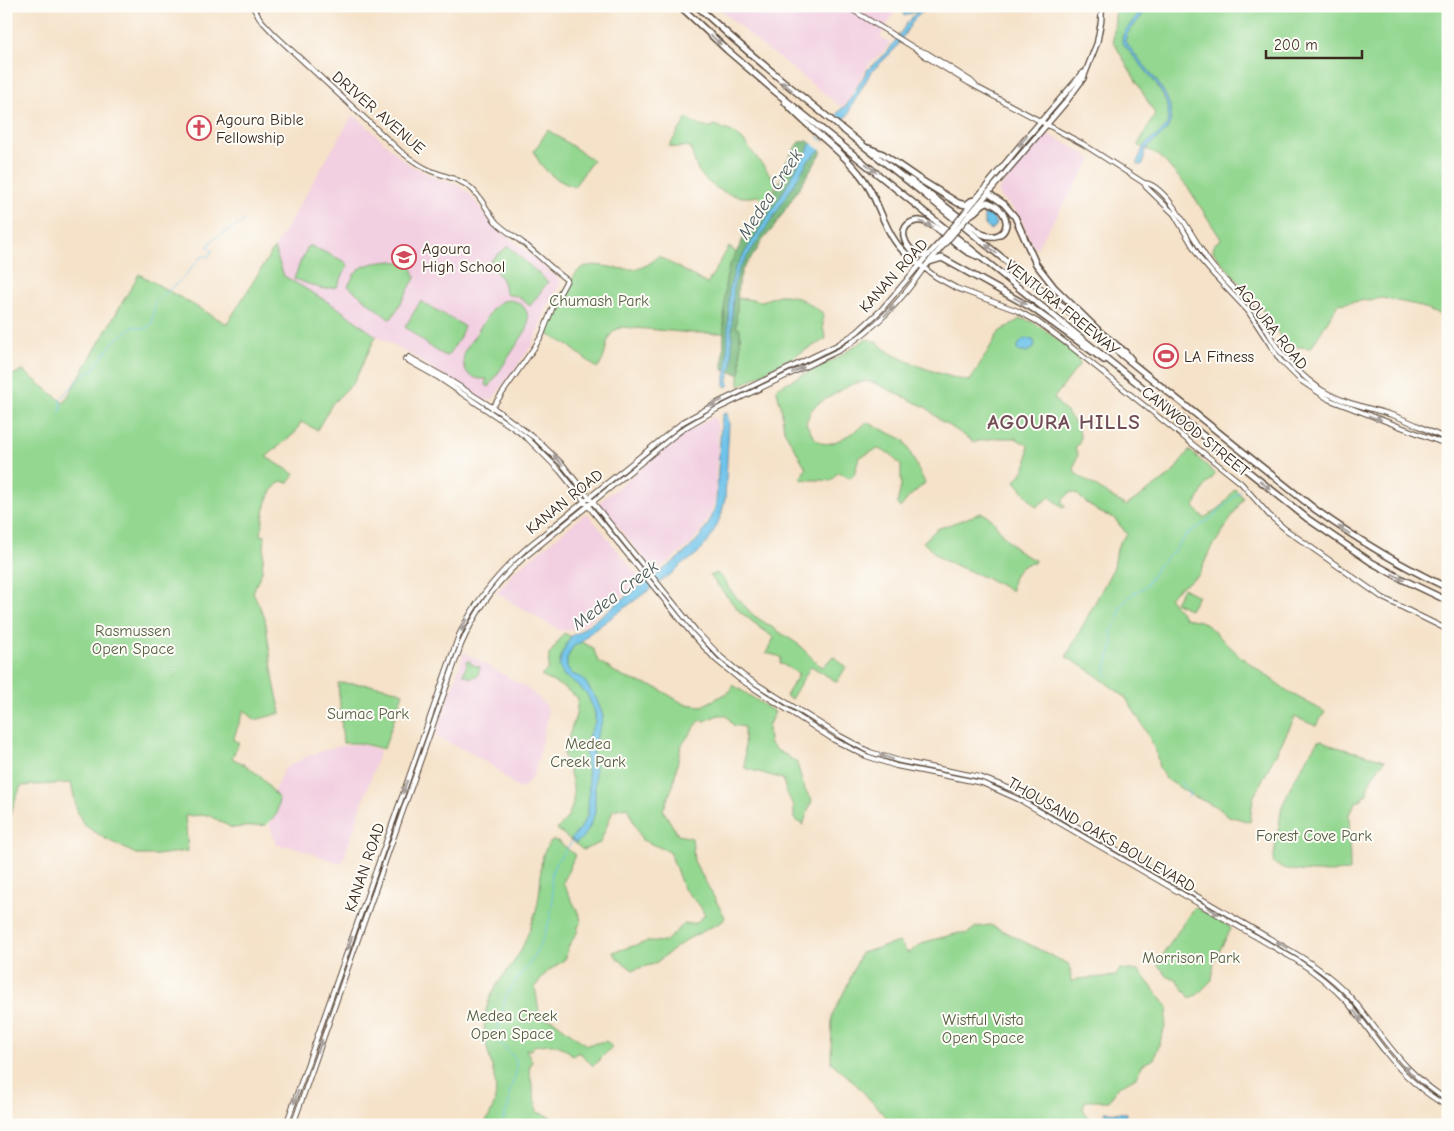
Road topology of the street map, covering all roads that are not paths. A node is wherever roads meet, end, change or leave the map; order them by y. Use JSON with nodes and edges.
{"nodes":[{"id":1,"x":252,"y":6,"type":"edge"},
{"id":2,"x":680,"y":6,"type":"edge"},
{"id":3,"x":697,"y":6,"type":"edge"},
{"id":4,"x":846,"y":6,"type":"edge"},
{"id":5,"x":1102,"y":6,"type":"edge"},
{"id":6,"x":1087,"y":68,"type":"junction"},
{"id":7,"x":1040,"y":122,"type":"junction"},
{"id":8,"x":1046,"y":124,"type":"junction"},
{"id":9,"x":816,"y":127,"type":"junction"},
{"id":10,"x":862,"y":145,"type":"junction"},
{"id":11,"x":892,"y":169,"type":"junction"},
{"id":12,"x":1144,"y":183,"type":"junction"},
{"id":13,"x":986,"y":191,"type":"junction"},
{"id":14,"x":975,"y":200,"type":"junction"},
{"id":15,"x":965,"y":216,"type":"junction"},
{"id":16,"x":945,"y":239,"type":"junction"},
{"id":17,"x":928,"y":255,"type":"junction"},
{"id":18,"x":985,"y":260,"type":"junction"},
{"id":19,"x":929,"y":262,"type":"junction"},
{"id":20,"x":922,"y":267,"type":"junction"},
{"id":21,"x":1117,"y":367,"type":"junction"},
{"id":22,"x":1137,"y":368,"type":"junction"},
{"id":23,"x":492,"y":407,"type":"junction"},
{"id":24,"x":1362,"y":407,"type":"junction"},
{"id":25,"x":489,"y":412,"type":"junction"},
{"id":26,"x":1360,"y":412,"type":"junction"},
{"id":27,"x":1448,"y":439,"type":"edge"},
{"id":28,"x":1448,"y":445,"type":"edge"},
{"id":29,"x":589,"y":498,"type":"junction"},
{"id":30,"x":584,"y":501,"type":"junction"},
{"id":31,"x":592,"y":502,"type":"junction"},
{"id":32,"x":588,"y":506,"type":"junction"},
{"id":33,"x":1448,"y":588,"type":"edge"},
{"id":34,"x":1448,"y":601,"type":"edge"},
{"id":35,"x":1448,"y":630,"type":"edge"},
{"id":36,"x":1448,"y":1100,"type":"edge"},
{"id":37,"x":1448,"y":1107,"type":"edge"},
{"id":38,"x":286,"y":1125,"type":"edge"},
{"id":39,"x":293,"y":1125,"type":"edge"}],
"edges":[{"from":1,"to":23,"type":"main road","name":"DRIVER AVENUE"},
{"from":2,"to":9,"type":"highway","name":"VENTURA FREEWAY","one_way":true},
{"from":10,"to":3,"type":"highway","name":"VENTURA FREEWAY","one_way":true},
{"from":4,"to":7,"type":"main road","name":"AGOURA ROAD"},
{"from":5,"to":6,"type":"main road","name":"KANAN ROAD"},
{"from":6,"to":7,"type":"main road","name":"KANAN ROAD"},
{"from":6,"to":8,"type":"main road","name":"KANAN ROAD"},
{"from":7,"to":8,"type":"main road","name":"AGOURA ROAD"},
{"from":7,"to":13,"type":"main road","name":"KANAN ROAD","one_way":true},
{"from":8,"to":12,"type":"main road","name":"AGOURA ROAD"},
{"from":8,"to":13,"type":"main road","name":"KANAN ROAD"},
{"from":9,"to":18,"type":"highway","name":"VENTURA FREEWAY","one_way":true},
{"from":9,"to":20,"type":"highway"},
{"from":10,"to":11,"type":"highway","name":"VENTURA FREEWAY"},
{"from":10,"to":14,"type":"highway"},
{"from":11,"to":15,"type":"highway"},
{"from":22,"to":11,"type":"highway","name":"VENTURA FREEWAY","one_way":true},
{"from":12,"to":24,"type":"main road","name":"AGOURA ROAD"},
{"from":12,"to":26,"type":"main road","name":"AGOURA ROAD"},
{"from":13,"to":14,"type":"main road","name":"KANAN ROAD"},
{"from":13,"to":15,"type":"main road","name":"KANAN ROAD"},
{"from":13,"to":22,"type":"highway"},
{"from":14,"to":15,"type":"main road","name":"KANAN ROAD"},
{"from":15,"to":16,"type":"main road","name":"KANAN ROAD","bridge":true},
{"from":16,"to":17,"type":"main road","name":"KANAN ROAD"},
{"from":16,"to":19,"type":"main road","name":"KANAN ROAD"},
{"from":17,"to":18,"type":"highway","one_way":true},
{"from":17,"to":20,"type":"main road","name":"KANAN ROAD"},
{"from":18,"to":21,"type":"highway","name":"VENTURA FREEWAY"},
{"from":19,"to":20,"type":"main road","name":"KANAN ROAD"},
{"from":19,"to":21,"type":"highway","one_way":true},
{"from":20,"to":29,"type":"main road","name":"KANAN ROAD","one_way":true},
{"from":31,"to":20,"type":"main road","name":"KANAN ROAD","one_way":true},
{"from":20,"to":35,"type":"main road","name":"CANWOOD STREET"},
{"from":21,"to":34,"type":"highway","name":"VENTURA FREEWAY","one_way":true},
{"from":33,"to":22,"type":"highway","name":"VENTURA FREEWAY","one_way":true},
{"from":23,"to":25,"type":"main road"},
{"from":23,"to":25,"type":"main road","name":"THOUSAND OAKS BOULEVARD"},
{"from":29,"to":23,"type":"main road","name":"THOUSAND OAKS BOULEVARD","one_way":true},
{"from":24,"to":26,"type":"main road"},
{"from":24,"to":27,"type":"main road","name":"AGOURA ROAD"},
{"from":25,"to":30,"type":"main road","name":"THOUSAND OAKS BOULEVARD"},
{"from":26,"to":28,"type":"main road","name":"AGOURA ROAD","one_way":true},
{"from":29,"to":30,"type":"main road","name":"KANAN ROAD"},
{"from":29,"to":31,"type":"main road","name":"THOUSAND OAKS BOULEVARD"},
{"from":30,"to":32,"type":"main road","name":"THOUSAND OAKS BOULEVARD"},
{"from":30,"to":38,"type":"main road","name":"KANAN ROAD","one_way":true},
{"from":31,"to":32,"type":"main road","name":"KANAN ROAD"},
{"from":36,"to":31,"type":"main road","name":"THOUSAND OAKS BOULEVARD","one_way":true},
{"from":32,"to":37,"type":"main road","name":"THOUSAND OAKS BOULEVARD","one_way":true},
{"from":39,"to":32,"type":"main road","name":"KANAN ROAD","one_way":true}]}
